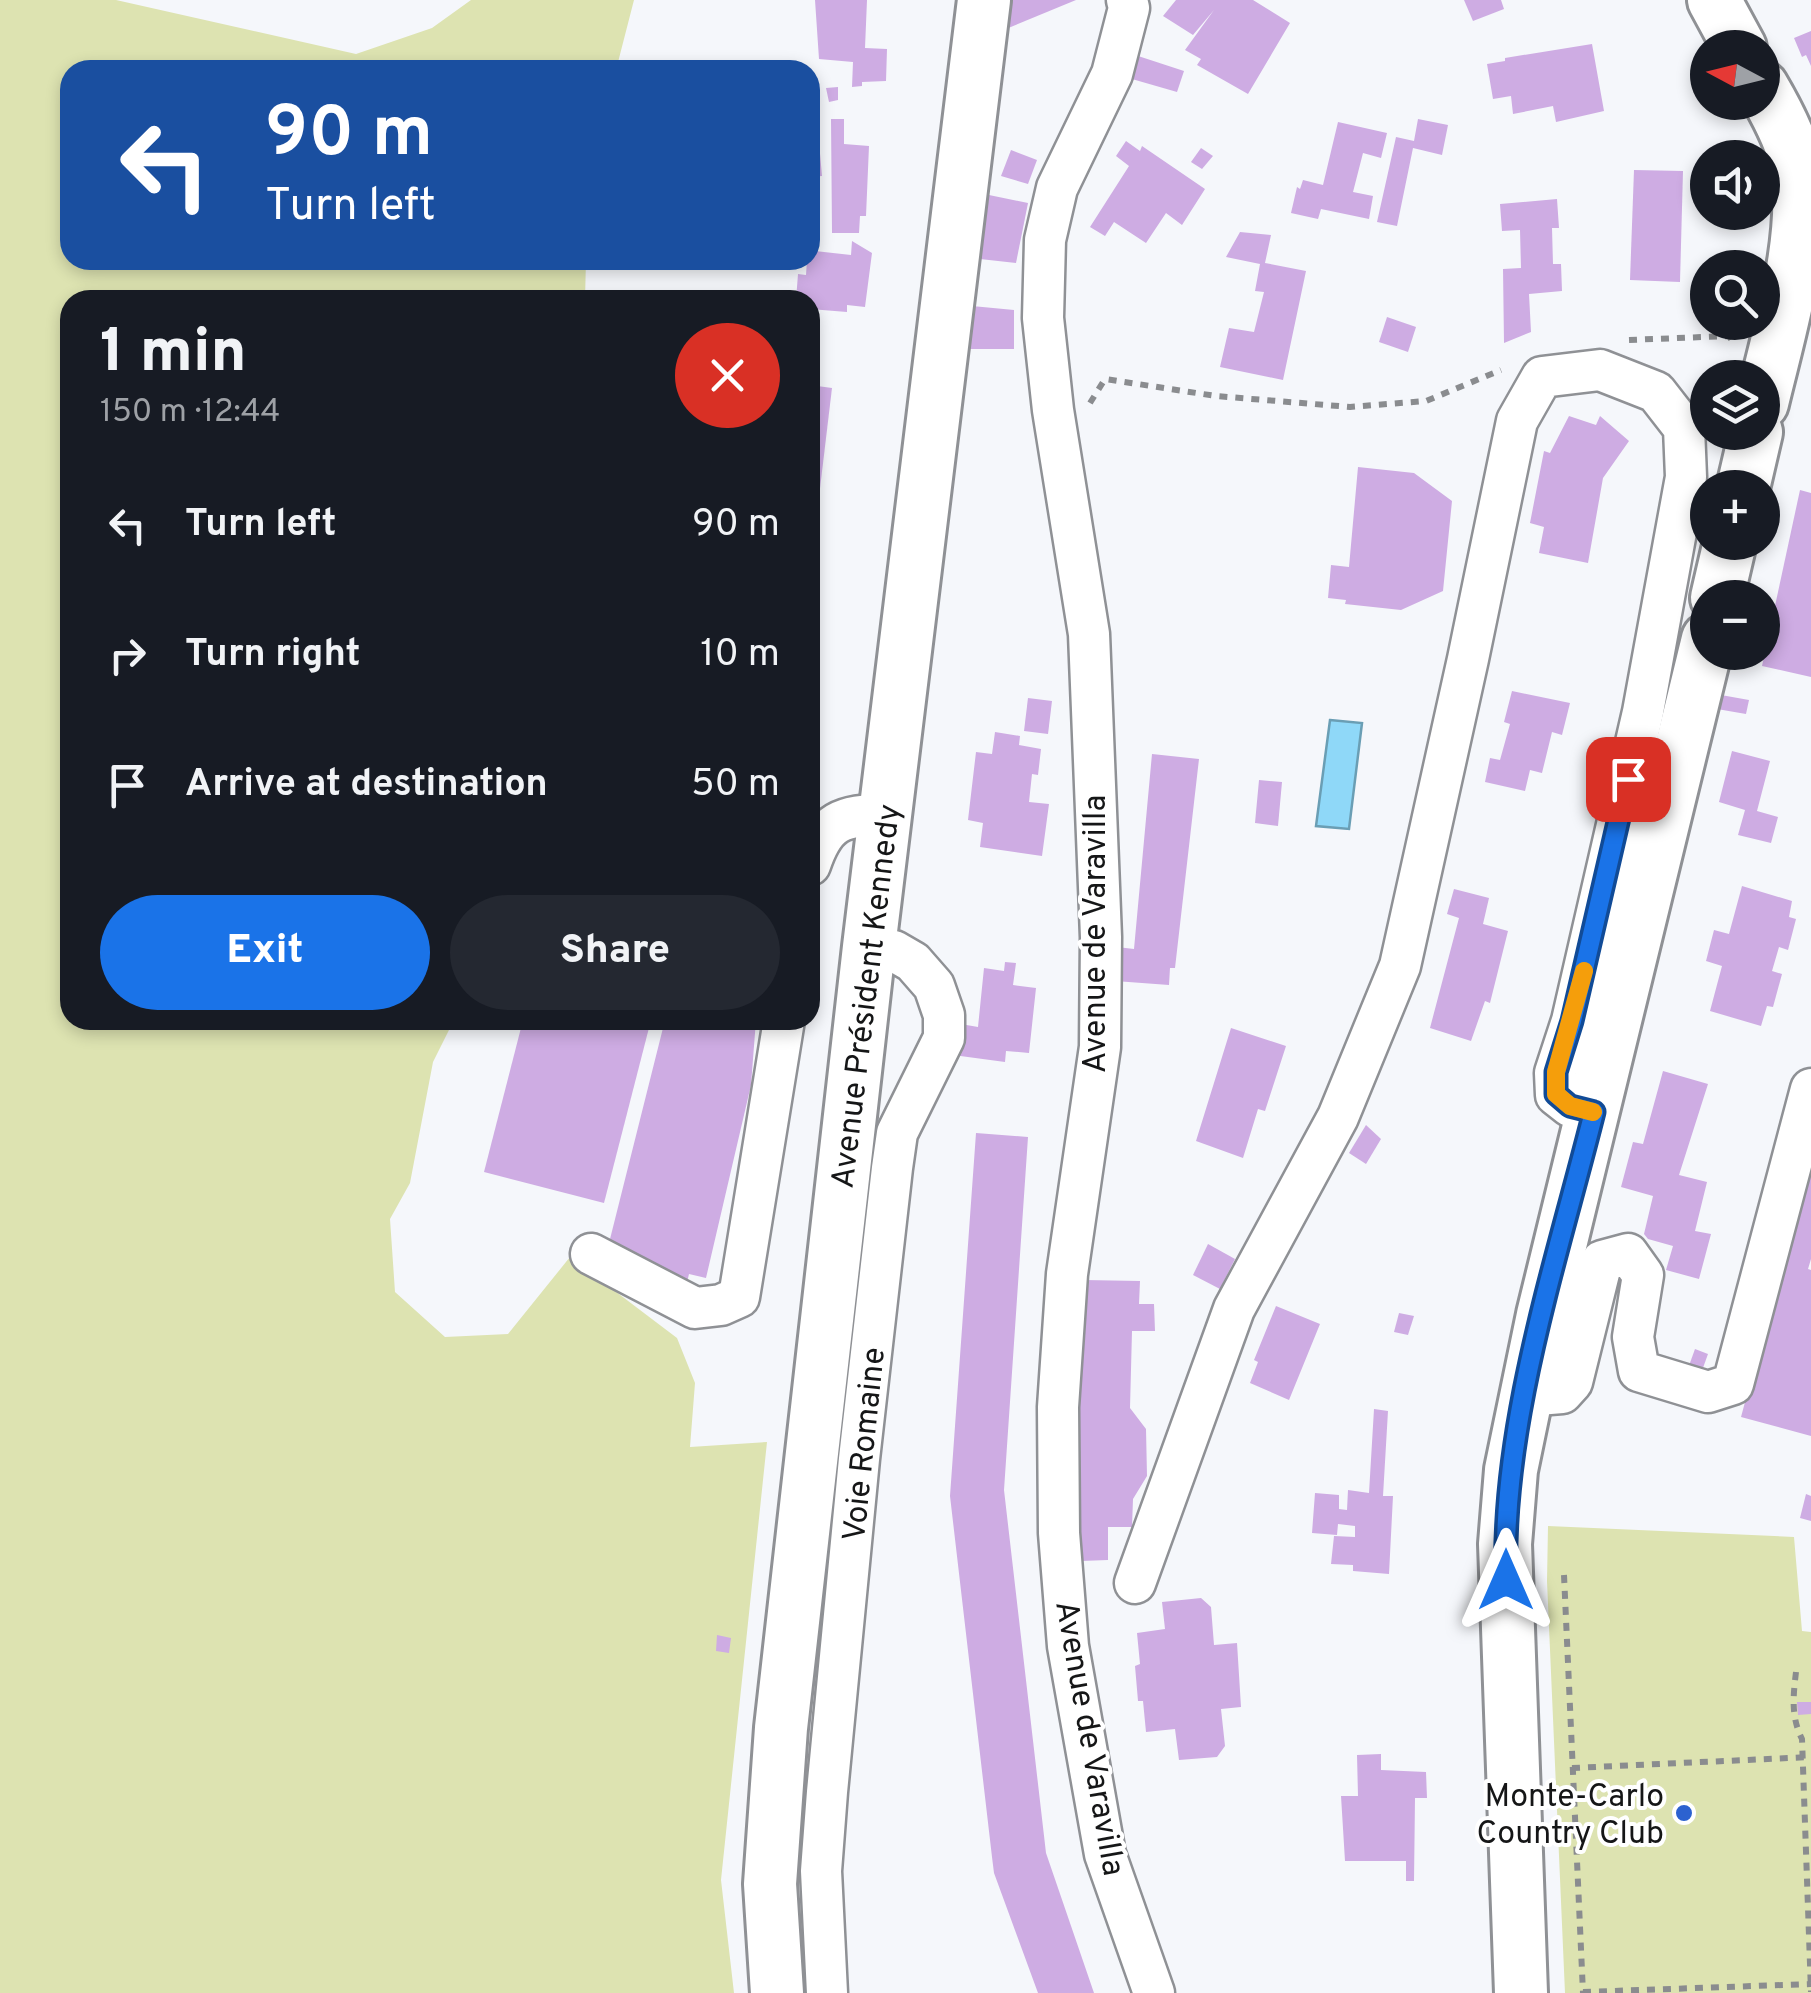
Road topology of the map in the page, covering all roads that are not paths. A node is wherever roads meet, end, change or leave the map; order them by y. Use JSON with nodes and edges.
{"nodes":[{"id":1,"x":984,"y":0,"type":"edge"},
{"id":2,"x":1127,"y":0,"type":"edge"},
{"id":3,"x":1714,"y":0,"type":"edge"},
{"id":4,"x":1730,"y":30,"type":"edge"},
{"id":5,"x":1778,"y":120,"type":"edge"},
{"id":6,"x":1772,"y":360,"type":"edge"},
{"id":7,"x":1701,"y":670,"type":"edge"},
{"id":8,"x":886,"y":814,"type":"junction"},
{"id":9,"x":820,"y":836,"type":"edge"},
{"id":10,"x":870,"y":947,"type":"junction"},
{"id":11,"x":782,"y":1030,"type":"edge"},
{"id":12,"x":1811,"y":1089,"type":"edge"},
{"id":13,"x":1594,"y":1112,"type":"junction"},
{"id":14,"x":591,"y":1254,"type":"dead end"},
{"id":15,"x":1525,"y":1396,"type":"junction"},
{"id":16,"x":1135,"y":1583,"type":"dead end"},
{"id":17,"x":777,"y":1993,"type":"edge"},
{"id":18,"x":828,"y":1993,"type":"edge"},
{"id":19,"x":1154,"y":1993,"type":"edge"},
{"id":20,"x":1521,"y":1993,"type":"edge"}],
"edges":[{"from":1,"to":8,"type":"main road","name":"Avenue Président Kennedy"},
{"from":2,"to":19,"type":"street","name":"Avenue de Varavilla"},
{"from":3,"to":4,"type":"main road"},
{"from":5,"to":6,"type":"main road"},
{"from":7,"to":13,"type":"main road"},
{"from":8,"to":9,"type":"street"},
{"from":8,"to":10,"type":"main road","name":"Avenue Président Kennedy"},
{"from":10,"to":17,"type":"main road","name":"Avenue Président Kennedy"},
{"from":10,"to":18,"type":"street","name":"Voie Romaine"},
{"from":11,"to":14,"type":"street"},
{"from":12,"to":15,"type":"street"},
{"from":13,"to":15,"type":"main road"},
{"from":13,"to":16,"type":"street"},
{"from":15,"to":20,"type":"main road"}]}
